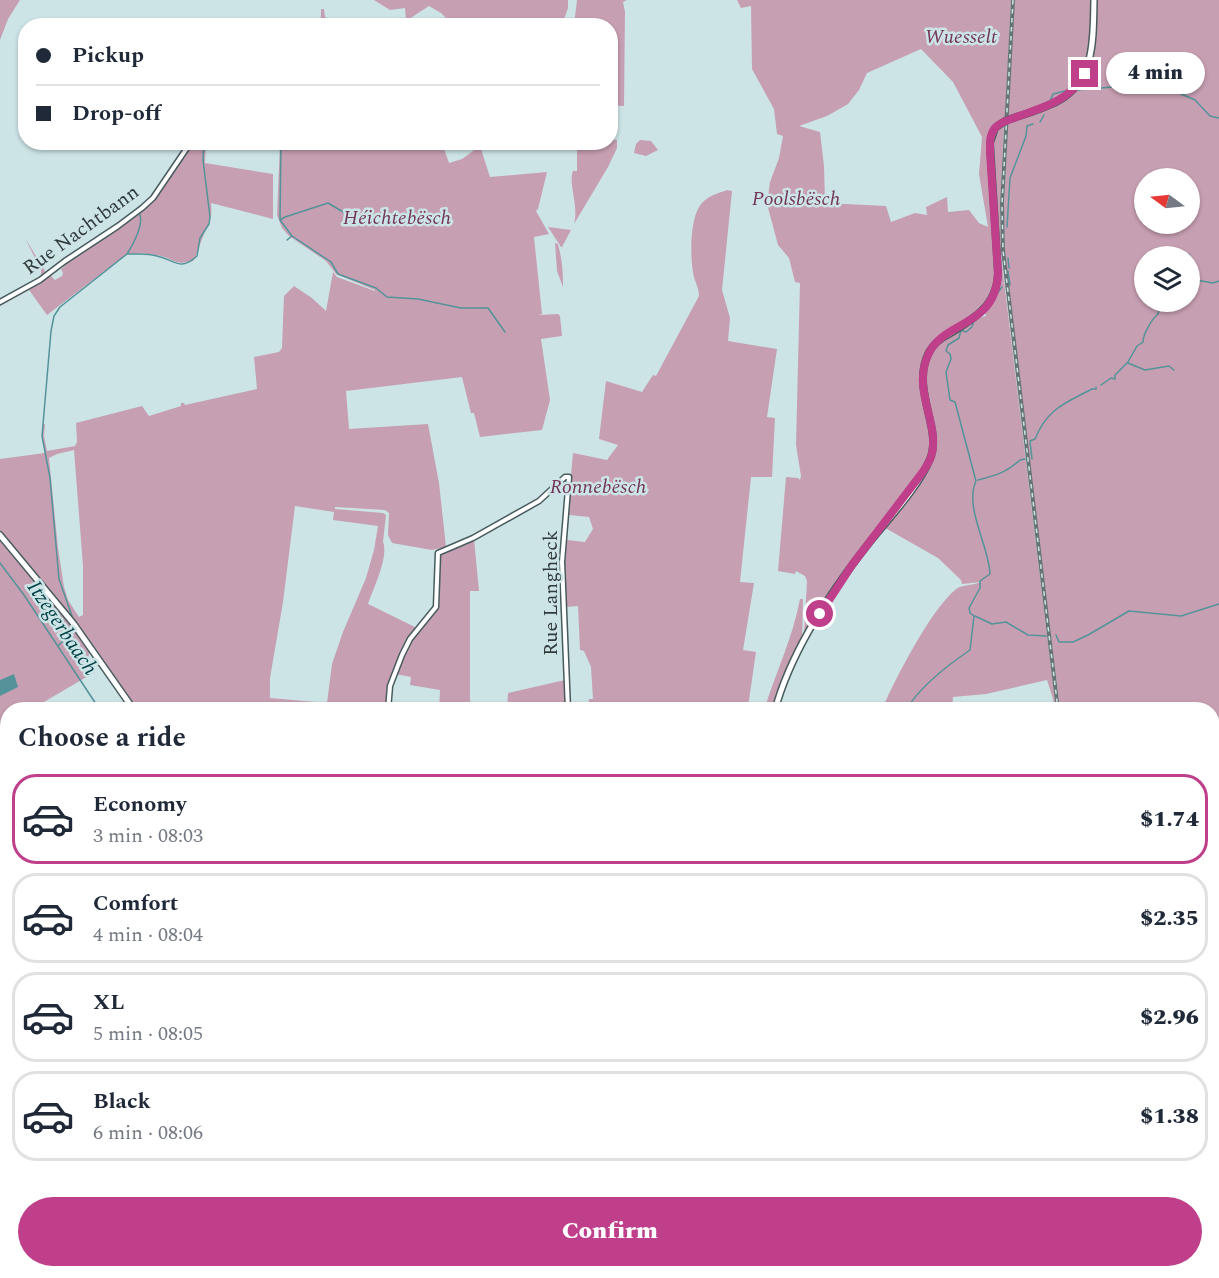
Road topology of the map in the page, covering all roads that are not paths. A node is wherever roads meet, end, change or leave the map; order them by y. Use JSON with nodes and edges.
{"nodes":[{"id":1,"x":1094,"y":0,"type":"edge"},
{"id":2,"x":185,"y":150,"type":"edge"},
{"id":3,"x":0,"y":302,"type":"edge"},
{"id":4,"x":0,"y":535,"type":"edge"},
{"id":5,"x":129,"y":702,"type":"edge"},
{"id":6,"x":389,"y":702,"type":"edge"},
{"id":7,"x":568,"y":702,"type":"edge"},
{"id":8,"x":778,"y":702,"type":"edge"}],
"edges":[{"from":1,"to":8,"type":"main road"},
{"from":2,"to":3,"type":"street","name":"Rue Nachtbann"},
{"from":4,"to":5,"type":"main road"},
{"from":6,"to":7,"type":"street","name":"Rue Langheck"}]}
